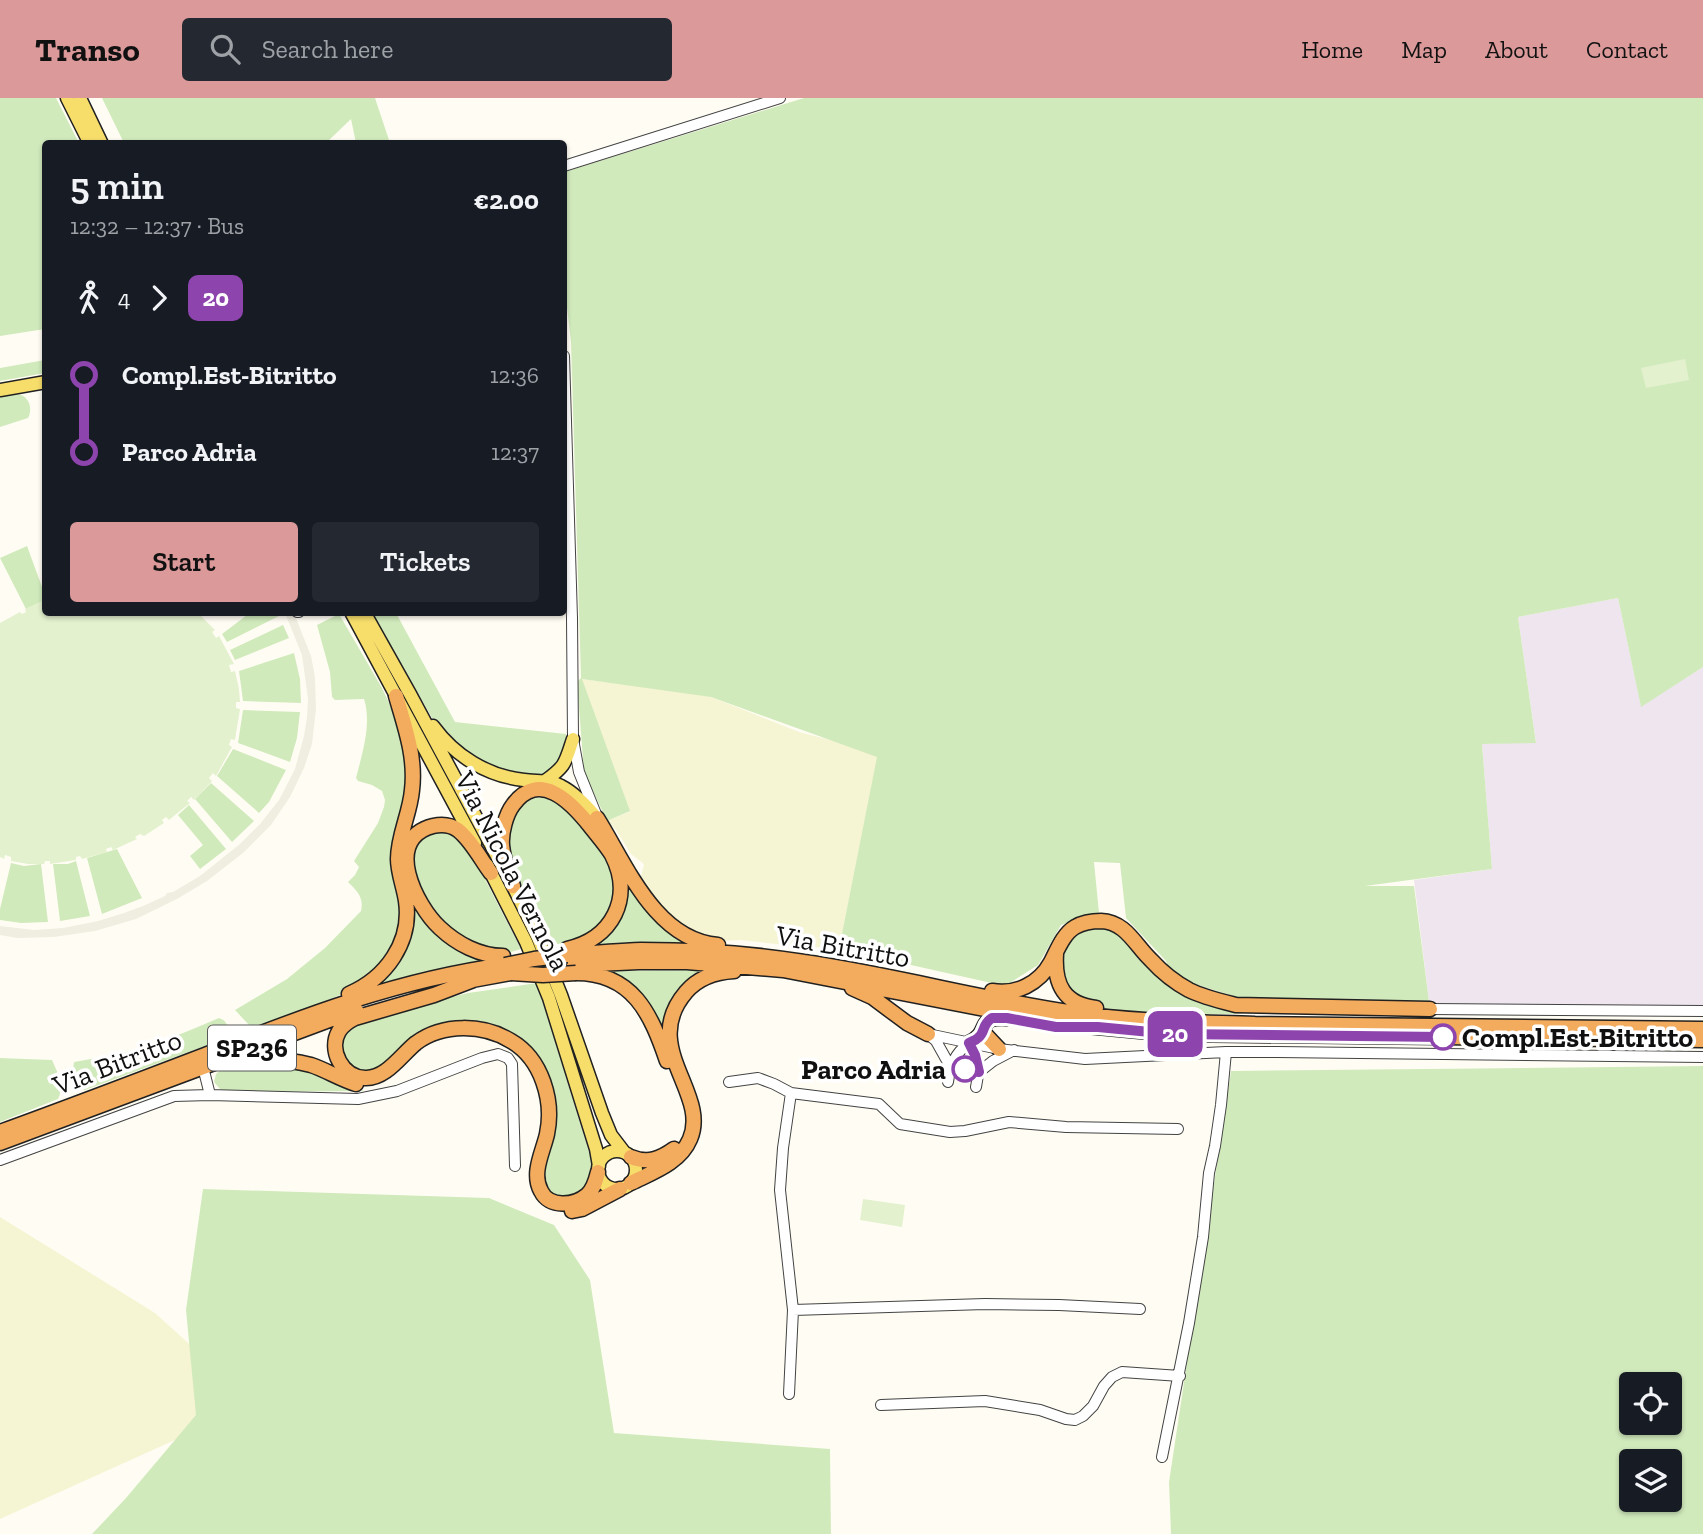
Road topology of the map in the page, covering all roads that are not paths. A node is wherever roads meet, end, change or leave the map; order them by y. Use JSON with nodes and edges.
{"nodes":[{"id":1,"x":67,"y":98,"type":"edge"},
{"id":2,"x":80,"y":98,"type":"edge"},
{"id":3,"x":780,"y":98,"type":"edge"},
{"id":4,"x":88,"y":140,"type":"edge"},
{"id":5,"x":100,"y":140,"type":"edge"},
{"id":6,"x":567,"y":165,"type":"edge"},
{"id":7,"x":42,"y":383,"type":"edge"},
{"id":8,"x":0,"y":390,"type":"edge"},
{"id":9,"x":567,"y":454,"type":"edge"},
{"id":10,"x":357,"y":616,"type":"edge"},
{"id":11,"x":403,"y":695,"type":"junction"},
{"id":12,"x":573,"y":739,"type":"junction"},
{"id":13,"x":545,"y":781,"type":"junction"},
{"id":14,"x":597,"y":818,"type":"junction"},
{"id":15,"x":491,"y":873,"type":"junction"},
{"id":16,"x":513,"y":886,"type":"junction"},
{"id":17,"x":1056,"y":953,"type":"junction"},
{"id":18,"x":567,"y":960,"type":"junction"},
{"id":19,"x":506,"y":965,"type":"junction"},
{"id":20,"x":783,"y":970,"type":"junction"},
{"id":21,"x":856,"y":971,"type":"junction"},
{"id":22,"x":476,"y":979,"type":"junction"},
{"id":23,"x":953,"y":990,"type":"junction"},
{"id":24,"x":1430,"y":1009,"type":"joint"},
{"id":25,"x":1703,"y":1011,"type":"edge"},
{"id":26,"x":300,"y":1018,"type":"junction"},
{"id":27,"x":1227,"y":1023,"type":"junction"},
{"id":28,"x":1098,"y":1027,"type":"junction"},
{"id":29,"x":1703,"y":1029,"type":"edge"},
{"id":30,"x":983,"y":1032,"type":"junction"},
{"id":31,"x":928,"y":1034,"type":"junction"},
{"id":32,"x":1703,"y":1040,"type":"edge"},
{"id":33,"x":969,"y":1043,"type":"junction"},
{"id":34,"x":1006,"y":1049,"type":"junction"},
{"id":35,"x":1226,"y":1052,"type":"junction"},
{"id":36,"x":1703,"y":1057,"type":"edge"},
{"id":37,"x":218,"y":1061,"type":"junction"},
{"id":38,"x":950,"y":1066,"type":"junction"},
{"id":39,"x":203,"y":1067,"type":"junction"},
{"id":40,"x":979,"y":1072,"type":"junction"},
{"id":41,"x":729,"y":1082,"type":"dead end"},
{"id":42,"x":948,"y":1082,"type":"dead end"},
{"id":43,"x":976,"y":1087,"type":"dead end"},
{"id":44,"x":791,"y":1093,"type":"junction"},
{"id":45,"x":210,"y":1095,"type":"junction"},
{"id":46,"x":89,"y":1110,"type":"junction"},
{"id":47,"x":1178,"y":1129,"type":"dead end"},
{"id":48,"x":0,"y":1132,"type":"edge"},
{"id":49,"x":0,"y":1143,"type":"edge"},
{"id":50,"x":0,"y":1151,"type":"edge"},
{"id":51,"x":628,"y":1154,"type":"junction"},
{"id":52,"x":0,"y":1160,"type":"edge"},
{"id":53,"x":515,"y":1166,"type":"dead end"},
{"id":54,"x":598,"y":1168,"type":"junction"},
{"id":55,"x":626,"y":1186,"type":"junction"},
{"id":56,"x":793,"y":1310,"type":"junction"},
{"id":57,"x":1140,"y":1310,"type":"dead end"},
{"id":58,"x":1180,"y":1377,"type":"junction"},
{"id":59,"x":789,"y":1394,"type":"dead end"},
{"id":60,"x":881,"y":1405,"type":"dead end"},
{"id":61,"x":1162,"y":1457,"type":"dead end"}],
"edges":[{"from":1,"to":4,"type":"main road"},
{"from":2,"to":5,"type":"main road"},
{"from":3,"to":6,"type":"street"},
{"from":7,"to":8,"type":"main road"},
{"from":9,"to":12,"type":"street"},
{"from":10,"to":11,"type":"main road","name":"Via Nicola Vernola"},
{"from":11,"to":13,"type":"main road"},
{"from":11,"to":15,"type":"main road","name":"Via Nicola Vernola"},
{"from":11,"to":16,"type":"main road","name":"Via Nicola Vernola"},
{"from":11,"to":26,"type":"highway"},
{"from":12,"to":13,"type":"main road"},
{"from":12,"to":14,"type":"street"},
{"from":13,"to":14,"type":"main road"},
{"from":14,"to":21,"type":"highway"},
{"from":15,"to":19,"type":"highway"},
{"from":15,"to":54,"type":"main road","name":"Via Nicola Vernola"},
{"from":16,"to":18,"type":"highway"},
{"from":16,"to":51,"type":"main road","name":"Via Nicola Vernola"},
{"from":17,"to":23,"type":"highway"},
{"from":17,"to":24,"type":"highway"},
{"from":17,"to":27,"type":"highway"},
{"from":18,"to":19,"type":"highway","name":"Via Bitritto","number":"SP236","bridge":true},
{"from":18,"to":19,"type":"highway","name":"Via Bitritto","number":"SP236","bridge":true},
{"from":18,"to":20,"type":"highway","name":"Via Bitritto","number":"SP236"},
{"from":18,"to":21,"type":"highway","name":"Via Bitritto","number":"SP236"},
{"from":18,"to":51,"type":"highway"},
{"from":19,"to":22,"type":"highway","name":"Via Bitritto","number":"SP236"},
{"from":19,"to":26,"type":"highway","name":"Via Bitritto","number":"SP236"},
{"from":20,"to":28,"type":"highway","name":"Via Bitritto","number":"SP236"},
{"from":20,"to":31,"type":"highway"},
{"from":20,"to":55,"type":"highway"},
{"from":21,"to":23,"type":"highway","name":"Via Bitritto","number":"SP236"},
{"from":22,"to":37,"type":"highway","name":"Via Bitritto","number":"SP236"},
{"from":22,"to":54,"type":"highway"},
{"from":23,"to":27,"type":"highway","name":"Via Bitritto","number":"SP236"},
{"from":24,"to":25,"type":"street"},
{"from":26,"to":48,"type":"highway","name":"Via Bitritto","number":"SP236"},
{"from":27,"to":29,"type":"highway","name":"Via Bitritto","number":"SP236"},
{"from":28,"to":30,"type":"highway"},
{"from":28,"to":32,"type":"highway","name":"Via Bitritto","number":"SP236"},
{"from":30,"to":33,"type":"highway"},
{"from":30,"to":34,"type":"highway"},
{"from":31,"to":33,"type":"street"},
{"from":31,"to":38,"type":"street"},
{"from":33,"to":34,"type":"street"},
{"from":33,"to":38,"type":"street"},
{"from":33,"to":40,"type":"street"},
{"from":34,"to":35,"type":"street"},
{"from":34,"to":40,"type":"street"},
{"from":35,"to":36,"type":"street"},
{"from":35,"to":58,"type":"street"},
{"from":37,"to":39,"type":"highway","name":"Via Bitritto","number":"SP236"},
{"from":37,"to":55,"type":"highway"},
{"from":38,"to":40,"type":"street"},
{"from":38,"to":42,"type":"street"},
{"from":39,"to":45,"type":"street"},
{"from":39,"to":46,"type":"highway","name":"Via Bitritto","number":"SP236"},
{"from":40,"to":43,"type":"street"},
{"from":41,"to":44,"type":"street"},
{"from":44,"to":47,"type":"street"},
{"from":44,"to":56,"type":"street"},
{"from":45,"to":52,"type":"street"},
{"from":45,"to":53,"type":"street"},
{"from":46,"to":49,"type":"highway","name":"Via Bitritto","number":"SP236"},
{"from":46,"to":50,"type":"highway"},
{"from":51,"to":54,"type":"main road"},
{"from":51,"to":55,"type":"main road"},
{"from":54,"to":55,"type":"main road"},
{"from":56,"to":57,"type":"street"},
{"from":56,"to":59,"type":"street"},
{"from":58,"to":60,"type":"street"},
{"from":58,"to":61,"type":"street"}]}
